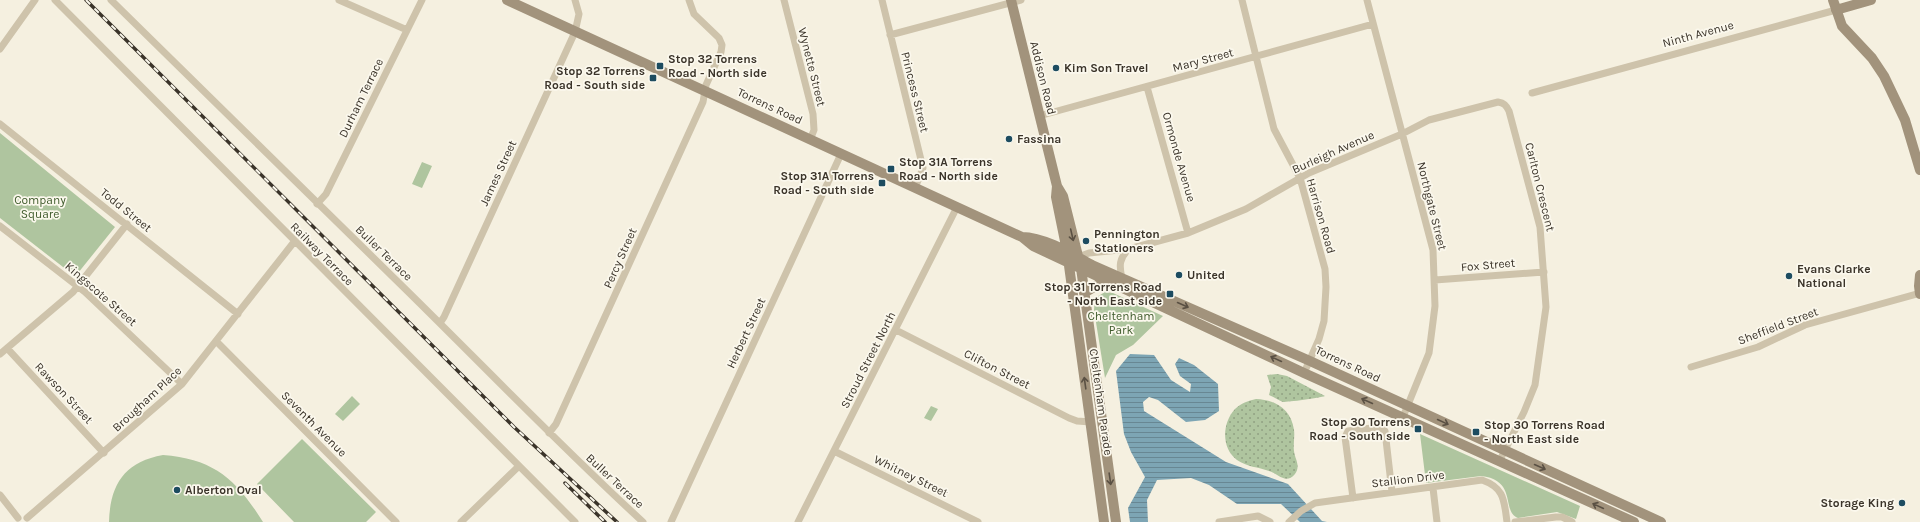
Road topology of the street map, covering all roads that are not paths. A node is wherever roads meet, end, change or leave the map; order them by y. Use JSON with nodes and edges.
{"nodes":[{"id":1,"x":35,"y":0,"type":"edge"},
{"id":2,"x":55,"y":0,"type":"edge"},
{"id":3,"x":111,"y":0,"type":"edge"},
{"id":4,"x":339,"y":0,"type":"edge"},
{"id":5,"x":422,"y":0,"type":"edge"},
{"id":6,"x":507,"y":0,"type":"edge"},
{"id":7,"x":575,"y":0,"type":"edge"},
{"id":8,"x":689,"y":0,"type":"edge"},
{"id":9,"x":784,"y":0,"type":"edge"},
{"id":10,"x":882,"y":0,"type":"edge"},
{"id":11,"x":1242,"y":0,"type":"edge"},
{"id":12,"x":1367,"y":0,"type":"edge"},
{"id":13,"x":1872,"y":0,"type":"edge"},
{"id":14,"x":1014,"y":1,"type":"edge"},
{"id":15,"x":1834,"y":5,"type":"edge"},
{"id":16,"x":1373,"y":24,"type":"junction"},
{"id":17,"x":407,"y":30,"type":"junction"},
{"id":18,"x":575,"y":32,"type":"junction"},
{"id":19,"x":890,"y":35,"type":"junction"},
{"id":20,"x":0,"y":49,"type":"edge"},
{"id":21,"x":1255,"y":56,"type":"junction"},
{"id":22,"x":1147,"y":86,"type":"junction"},
{"id":23,"x":705,"y":90,"type":"junction"},
{"id":24,"x":1532,"y":93,"type":"dead end"},
{"id":25,"x":1505,"y":104,"type":"joint"},
{"id":26,"x":1039,"y":116,"type":"junction"},
{"id":27,"x":0,"y":124,"type":"edge"},
{"id":28,"x":1402,"y":134,"type":"junction"},
{"id":29,"x":810,"y":140,"type":"junction"},
{"id":30,"x":841,"y":154,"type":"junction"},
{"id":31,"x":1920,"y":170,"type":"edge"},
{"id":32,"x":1300,"y":178,"type":"junction"},
{"id":33,"x":1057,"y":186,"type":"junction"},
{"id":34,"x":915,"y":188,"type":"junction"},
{"id":35,"x":317,"y":204,"type":"junction"},
{"id":36,"x":958,"y":207,"type":"junction"},
{"id":37,"x":127,"y":224,"type":"junction"},
{"id":38,"x":0,"y":226,"type":"edge"},
{"id":39,"x":1188,"y":233,"type":"junction"},
{"id":40,"x":294,"y":242,"type":"junction"},
{"id":41,"x":1129,"y":249,"type":"junction"},
{"id":42,"x":1067,"y":257,"type":"junction"},
{"id":43,"x":1078,"y":257,"type":"junction"},
{"id":44,"x":1081,"y":268,"type":"junction"},
{"id":45,"x":1544,"y":272,"type":"junction"},
{"id":46,"x":1920,"y":275,"type":"edge"},
{"id":47,"x":1122,"y":278,"type":"junction"},
{"id":48,"x":1106,"y":280,"type":"junction"},
{"id":49,"x":1435,"y":280,"type":"junction"},
{"id":50,"x":77,"y":286,"type":"junction"},
{"id":51,"x":1084,"y":293,"type":"junction"},
{"id":52,"x":1920,"y":293,"type":"edge"},
{"id":53,"x":238,"y":314,"type":"junction"},
{"id":54,"x":440,"y":323,"type":"junction"},
{"id":55,"x":896,"y":330,"type":"junction"},
{"id":56,"x":1249,"y":334,"type":"junction"},
{"id":57,"x":216,"y":341,"type":"junction"},
{"id":58,"x":1247,"y":346,"type":"junction"},
{"id":59,"x":7,"y":348,"type":"junction"},
{"id":60,"x":0,"y":354,"type":"edge"},
{"id":61,"x":1310,"y":360,"type":"junction"},
{"id":62,"x":1691,"y":367,"type":"dead end"},
{"id":63,"x":1304,"y":373,"type":"junction"},
{"id":64,"x":182,"y":384,"type":"junction"},
{"id":65,"x":1407,"y":406,"type":"junction"},
{"id":66,"x":1403,"y":417,"type":"junction"},
{"id":67,"x":1091,"y":422,"type":"junction"},
{"id":68,"x":549,"y":433,"type":"junction"},
{"id":69,"x":834,"y":451,"type":"junction"},
{"id":70,"x":1505,"y":451,"type":"junction"},
{"id":71,"x":104,"y":453,"type":"junction"},
{"id":72,"x":1500,"y":460,"type":"junction"},
{"id":73,"x":519,"y":466,"type":"junction"},
{"id":74,"x":1433,"y":488,"type":"junction"},
{"id":75,"x":1392,"y":492,"type":"junction"},
{"id":76,"x":0,"y":496,"type":"edge"},
{"id":77,"x":1353,"y":498,"type":"junction"},
{"id":78,"x":16,"y":520,"type":"edge"},
{"id":79,"x":28,"y":520,"type":"edge"},
{"id":80,"x":1289,"y":521,"type":"edge"},
{"id":81,"x":396,"y":522,"type":"edge"},
{"id":82,"x":461,"y":522,"type":"edge"},
{"id":83,"x":575,"y":522,"type":"edge"},
{"id":84,"x":643,"y":522,"type":"edge"},
{"id":85,"x":671,"y":522,"type":"edge"},
{"id":86,"x":798,"y":522,"type":"edge"},
{"id":87,"x":978,"y":522,"type":"edge"},
{"id":88,"x":1104,"y":522,"type":"edge"},
{"id":89,"x":1116,"y":522,"type":"edge"},
{"id":90,"x":1219,"y":522,"type":"edge"},
{"id":91,"x":1270,"y":522,"type":"edge"},
{"id":92,"x":1437,"y":522,"type":"edge"},
{"id":93,"x":1507,"y":522,"type":"edge"},
{"id":94,"x":1515,"y":522,"type":"edge"},
{"id":95,"x":1572,"y":522,"type":"edge"},
{"id":96,"x":1634,"y":522,"type":"edge"},
{"id":97,"x":1661,"y":522,"type":"edge"}],
"edges":[{"from":1,"to":20,"type":"street"},
{"from":2,"to":40,"type":"street","name":"Railway Terrace"},
{"from":3,"to":35,"type":"street","name":"Buller Terrace"},
{"from":4,"to":17,"type":"street"},
{"from":5,"to":17,"type":"street","name":"Durham Terrace"},
{"from":6,"to":18,"type":"main road","name":"Torrens Road"},
{"from":7,"to":18,"type":"street","name":"James Street"},
{"from":8,"to":23,"type":"street","name":"Percy Street"},
{"from":9,"to":29,"type":"street","name":"Wynette Street"},
{"from":10,"to":19,"type":"street","name":"Princess Street"},
{"from":11,"to":21,"type":"street","name":"Harrison Road"},
{"from":12,"to":16,"type":"street","name":"Northgate Street"},
{"from":13,"to":15,"type":"main road","name":"Ninth Avenue"},
{"from":14,"to":19,"type":"street"},
{"from":14,"to":26,"type":"main road","name":"Addison Road"},
{"from":15,"to":24,"type":"street","name":"Ninth Avenue"},
{"from":15,"to":31,"type":"main road"},
{"from":16,"to":21,"type":"street","name":"Mary Street"},
{"from":16,"to":28,"type":"street","name":"Northgate Street"},
{"from":17,"to":35,"type":"street","name":"Durham Terrace"},
{"from":18,"to":23,"type":"main road","name":"Torrens Road"},
{"from":18,"to":54,"type":"street","name":"James Street"},
{"from":19,"to":34,"type":"street","name":"Princess Street"},
{"from":21,"to":22,"type":"street","name":"Mary Street"},
{"from":21,"to":32,"type":"street","name":"Harrison Road"},
{"from":22,"to":26,"type":"street","name":"Mary Street"},
{"from":22,"to":39,"type":"street","name":"Ormonde Avenue"},
{"from":23,"to":29,"type":"main road","name":"Torrens Road"},
{"from":23,"to":68,"type":"street","name":"Percy Street"},
{"from":25,"to":28,"type":"street","name":"Burleigh Avenue"},
{"from":25,"to":45,"type":"street","name":"Carlton Crescent"},
{"from":26,"to":33,"type":"main road","name":"Addison Road"},
{"from":27,"to":37,"type":"street","name":"Todd Street"},
{"from":28,"to":32,"type":"street","name":"Burleigh Avenue"},
{"from":28,"to":49,"type":"street","name":"Northgate Street"},
{"from":29,"to":30,"type":"main road","name":"Torrens Road"},
{"from":30,"to":34,"type":"main road","name":"Torrens Road"},
{"from":30,"to":85,"type":"street","name":"Herbert Street"},
{"from":32,"to":39,"type":"street","name":"Burleigh Avenue"},
{"from":32,"to":61,"type":"street","name":"Harrison Road"},
{"from":33,"to":42,"type":"main road","name":"Addison Road"},
{"from":33,"to":43,"type":"main road","name":"Addison Road","one_way":true},
{"from":34,"to":36,"type":"main road","name":"Torrens Road"},
{"from":35,"to":54,"type":"street","name":"Buller Terrace"},
{"from":36,"to":42,"type":"main road","name":"Torrens Road"},
{"from":36,"to":55,"type":"street","name":"Stroud Street North"},
{"from":37,"to":50,"type":"street"},
{"from":37,"to":53,"type":"street","name":"Todd Street"},
{"from":38,"to":50,"type":"street","name":"Kingscote Street"},
{"from":39,"to":41,"type":"street","name":"Burleigh Avenue"},
{"from":40,"to":53,"type":"street","name":"Brougham Place"},
{"from":40,"to":73,"type":"street","name":"Railway Terrace"},
{"from":41,"to":43,"type":"street","name":"Burleigh Avenue"},
{"from":41,"to":47,"type":"street"},
{"from":42,"to":43,"type":"main road","name":"Torrens Road"},
{"from":42,"to":44,"type":"main road","name":"Torrens Road"},
{"from":67,"to":42,"type":"main road","name":"Cheltenham Parade","one_way":true},
{"from":43,"to":44,"type":"main road","name":"Addison Road"},
{"from":43,"to":47,"type":"main road","name":"Torrens Road"},
{"from":44,"to":48,"type":"main road","name":"Torrens Road"},
{"from":44,"to":51,"type":"main road","name":"Cheltenham Parade"},
{"from":45,"to":49,"type":"street","name":"Fox Street"},
{"from":45,"to":70,"type":"street","name":"Carlton Crescent"},
{"from":46,"to":52,"type":"main road"},
{"from":47,"to":56,"type":"main road","name":"Torrens Road","one_way":true},
{"from":48,"to":51,"type":"main road"},
{"from":48,"to":58,"type":"main road","name":"Torrens Road"},
{"from":49,"to":65,"type":"street","name":"Northgate Street"},
{"from":50,"to":59,"type":"street"},
{"from":50,"to":64,"type":"street","name":"Kingscote Street"},
{"from":51,"to":89,"type":"main road","name":"Cheltenham Parade","one_way":true},
{"from":52,"to":62,"type":"street","name":"Sheffield Street"},
{"from":53,"to":57,"type":"street","name":"Brougham Place"},
{"from":54,"to":68,"type":"street","name":"Buller Terrace"},
{"from":55,"to":67,"type":"street","name":"Clifton Street"},
{"from":55,"to":69,"type":"street","name":"Stroud Street North"},
{"from":56,"to":58,"type":"main road"},
{"from":56,"to":61,"type":"main road","name":"Torrens Road"},
{"from":57,"to":64,"type":"street","name":"Brougham Place"},
{"from":57,"to":81,"type":"street","name":"Seventh Avenue"},
{"from":63,"to":58,"type":"main road","name":"Torrens Road","one_way":true},
{"from":59,"to":60,"type":"street"},
{"from":59,"to":71,"type":"street","name":"Rawson Street"},
{"from":61,"to":63,"type":"street","name":"Harrison Road"},
{"from":61,"to":65,"type":"main road","name":"Torrens Road"},
{"from":66,"to":63,"type":"main road","name":"Torrens Road","one_way":true},
{"from":64,"to":71,"type":"street","name":"Brougham Place"},
{"from":65,"to":66,"type":"street","name":"Northgate Street"},
{"from":65,"to":70,"type":"main road","name":"Torrens Road","one_way":true},
{"from":66,"to":72,"type":"main road","name":"Torrens Road"},
{"from":67,"to":88,"type":"main road","name":"Cheltenham Parade"},
{"from":68,"to":84,"type":"street","name":"Buller Terrace"},
{"from":69,"to":86,"type":"street","name":"Stroud Street North"},
{"from":69,"to":87,"type":"street","name":"Whitney Street"},
{"from":70,"to":72,"type":"street","name":"Carlton Crescent"},
{"from":70,"to":97,"type":"main road","name":"Torrens Road","one_way":true},
{"from":71,"to":79,"type":"street","name":"Brougham Place"},
{"from":96,"to":72,"type":"main road","name":"Torrens Road","one_way":true},
{"from":73,"to":82,"type":"street"},
{"from":73,"to":83,"type":"street","name":"Railway Terrace"},
{"from":74,"to":75,"type":"street","name":"Stallion Drive"},
{"from":74,"to":92,"type":"street"},
{"from":74,"to":93,"type":"street","name":"Stallion Drive"},
{"from":75,"to":77,"type":"street","name":"Stallion Drive"},
{"from":75,"to":77,"type":"street"},
{"from":76,"to":78,"type":"street"},
{"from":77,"to":80,"type":"street","name":"Stallion Drive"},
{"from":78,"to":79,"type":"street"},
{"from":90,"to":91,"type":"street"},
{"from":94,"to":95,"type":"street"}]}
